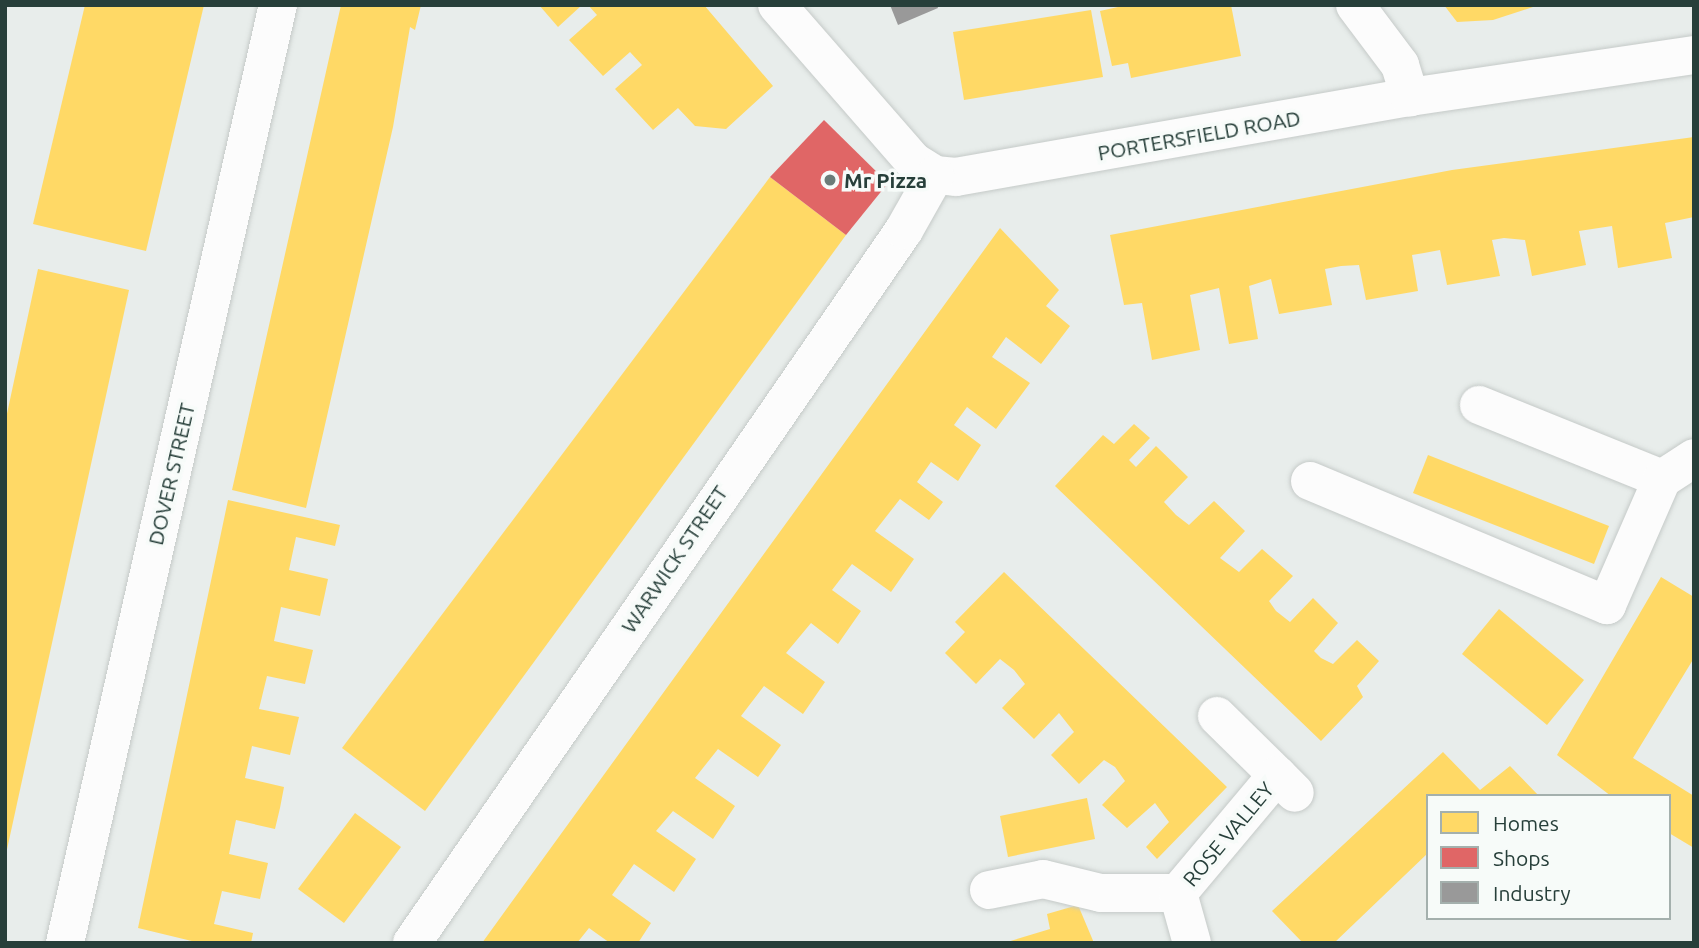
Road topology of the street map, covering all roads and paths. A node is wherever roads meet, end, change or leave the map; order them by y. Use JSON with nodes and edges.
{"nodes":[{"id":1,"x":278,"y":5,"type":"edge"},
{"id":2,"x":777,"y":5,"type":"edge"},
{"id":3,"x":1355,"y":5,"type":"edge"},
{"id":4,"x":1694,"y":55,"type":"edge"},
{"id":5,"x":1409,"y":97,"type":"junction"},
{"id":6,"x":935,"y":175,"type":"junction"},
{"id":7,"x":1479,"y":405,"type":"dead end"},
{"id":8,"x":1694,"y":458,"type":"edge"},
{"id":9,"x":1662,"y":479,"type":"junction"},
{"id":10,"x":1310,"y":481,"type":"dead end"},
{"id":11,"x":1217,"y":716,"type":"dead end"},
{"id":12,"x":989,"y":890,"type":"dead end"},
{"id":13,"x":1178,"y":893,"type":"junction"},
{"id":14,"x":65,"y":943,"type":"edge"},
{"id":15,"x":412,"y":943,"type":"edge"},
{"id":16,"x":1192,"y":943,"type":"edge"}],
"edges":[{"from":1,"to":14,"type":"street","name":"DOVER STREET"},
{"from":2,"to":6,"type":"street"},
{"from":3,"to":5,"type":"street"},
{"from":4,"to":5,"type":"street","name":"PORTERSFIELD ROAD"},
{"from":5,"to":6,"type":"street","name":"PORTERSFIELD ROAD"},
{"from":6,"to":15,"type":"street","name":"WARWICK STREET"},
{"from":7,"to":9,"type":"street"},
{"from":8,"to":9,"type":"street"},
{"from":9,"to":10,"type":"street"},
{"from":11,"to":13,"type":"street","name":"ROSE VALLEY"},
{"from":12,"to":13,"type":"street","name":"ROSE VALLEY"},
{"from":13,"to":16,"type":"street","name":"ROSE VALLEY"}]}
